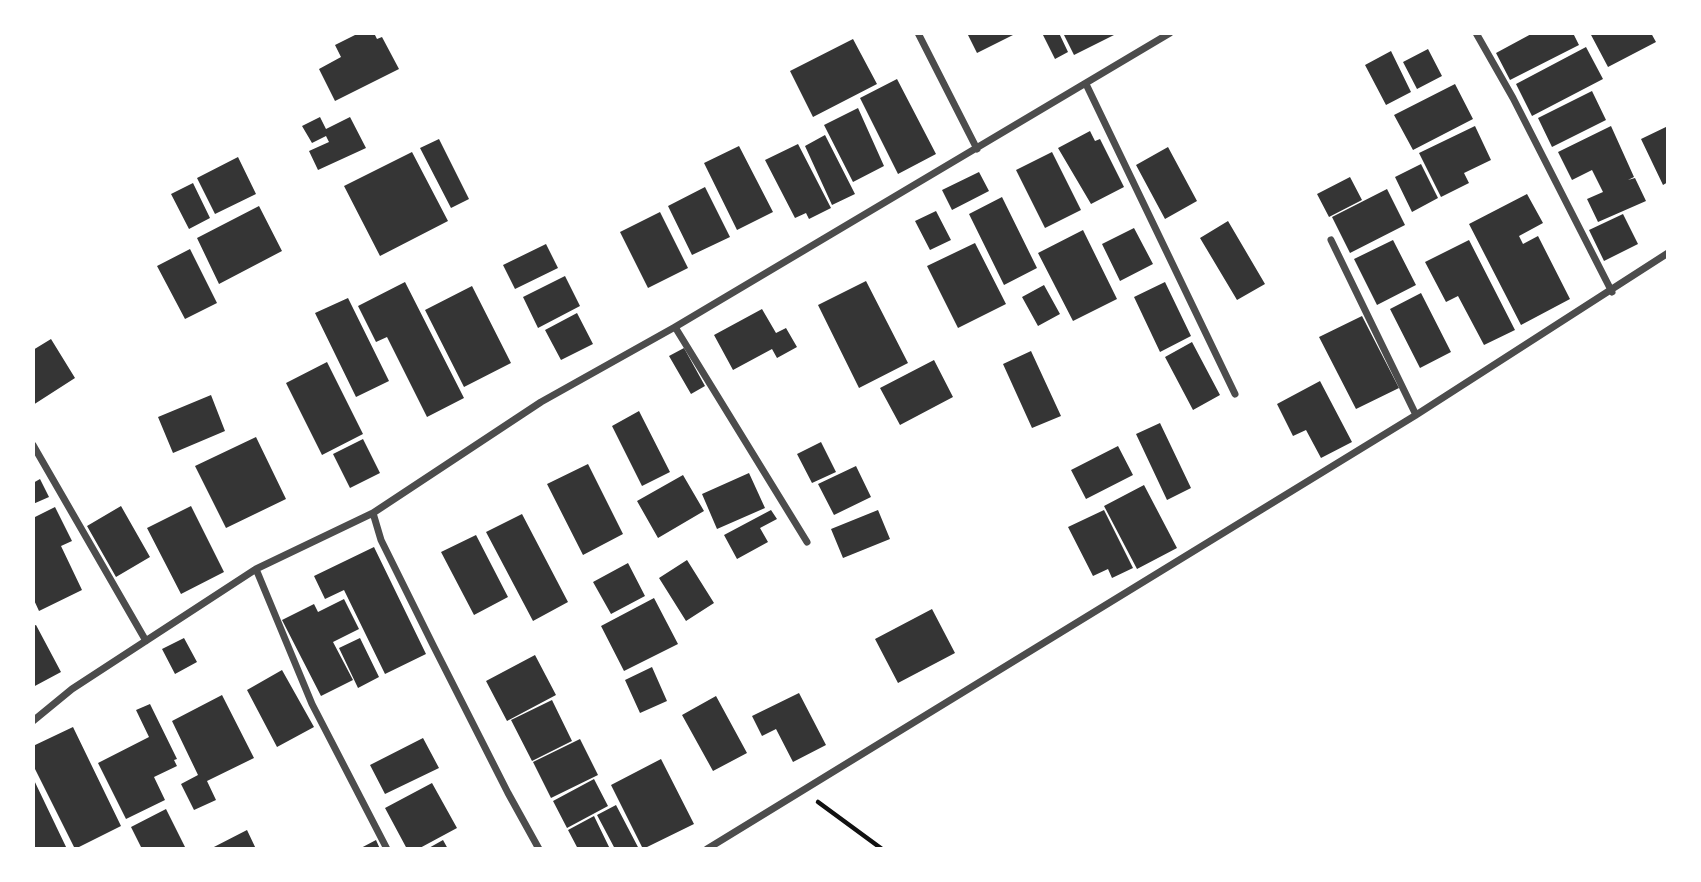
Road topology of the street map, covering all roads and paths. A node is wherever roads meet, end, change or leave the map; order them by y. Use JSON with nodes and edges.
{"nodes":[{"id":1,"x":918,"y":33,"type":"edge"},
{"id":2,"x":1170,"y":33,"type":"edge"},
{"id":3,"x":1476,"y":33,"type":"edge"},
{"id":4,"x":1086,"y":84,"type":"junction"},
{"id":5,"x":976,"y":149,"type":"junction"},
{"id":6,"x":1331,"y":240,"type":"dead end"},
{"id":7,"x":1668,"y":253,"type":"edge"},
{"id":8,"x":1612,"y":292,"type":"junction"},
{"id":9,"x":675,"y":327,"type":"junction"},
{"id":10,"x":1235,"y":394,"type":"dead end"},
{"id":11,"x":1416,"y":415,"type":"junction"},
{"id":12,"x":33,"y":445,"type":"edge"},
{"id":13,"x":373,"y":513,"type":"junction"},
{"id":14,"x":807,"y":542,"type":"dead end"},
{"id":15,"x":256,"y":569,"type":"junction"},
{"id":16,"x":146,"y":641,"type":"junction"},
{"id":17,"x":33,"y":721,"type":"edge"},
{"id":18,"x":800,"y":789,"type":"junction"},
{"id":19,"x":387,"y":849,"type":"edge"},
{"id":20,"x":539,"y":849,"type":"edge"},
{"id":21,"x":707,"y":849,"type":"edge"},
{"id":22,"x":882,"y":849,"type":"edge"}],
"edges":[{"from":1,"to":5,"type":"street"},
{"from":2,"to":4,"type":"street"},
{"from":3,"to":8,"type":"street"},
{"from":4,"to":5,"type":"street"},
{"from":4,"to":10,"type":"street"},
{"from":5,"to":9,"type":"street"},
{"from":6,"to":11,"type":"street"},
{"from":7,"to":8,"type":"street"},
{"from":8,"to":11,"type":"street"},
{"from":9,"to":13,"type":"street"},
{"from":9,"to":14,"type":"street"},
{"from":11,"to":18,"type":"street"},
{"from":12,"to":16,"type":"street"},
{"from":13,"to":15,"type":"street"},
{"from":13,"to":20,"type":"street"},
{"from":15,"to":16,"type":"street"},
{"from":15,"to":19,"type":"street"},
{"from":16,"to":17,"type":"street"},
{"from":18,"to":21,"type":"street"},
{"from":18,"to":22,"type":"path"}]}
